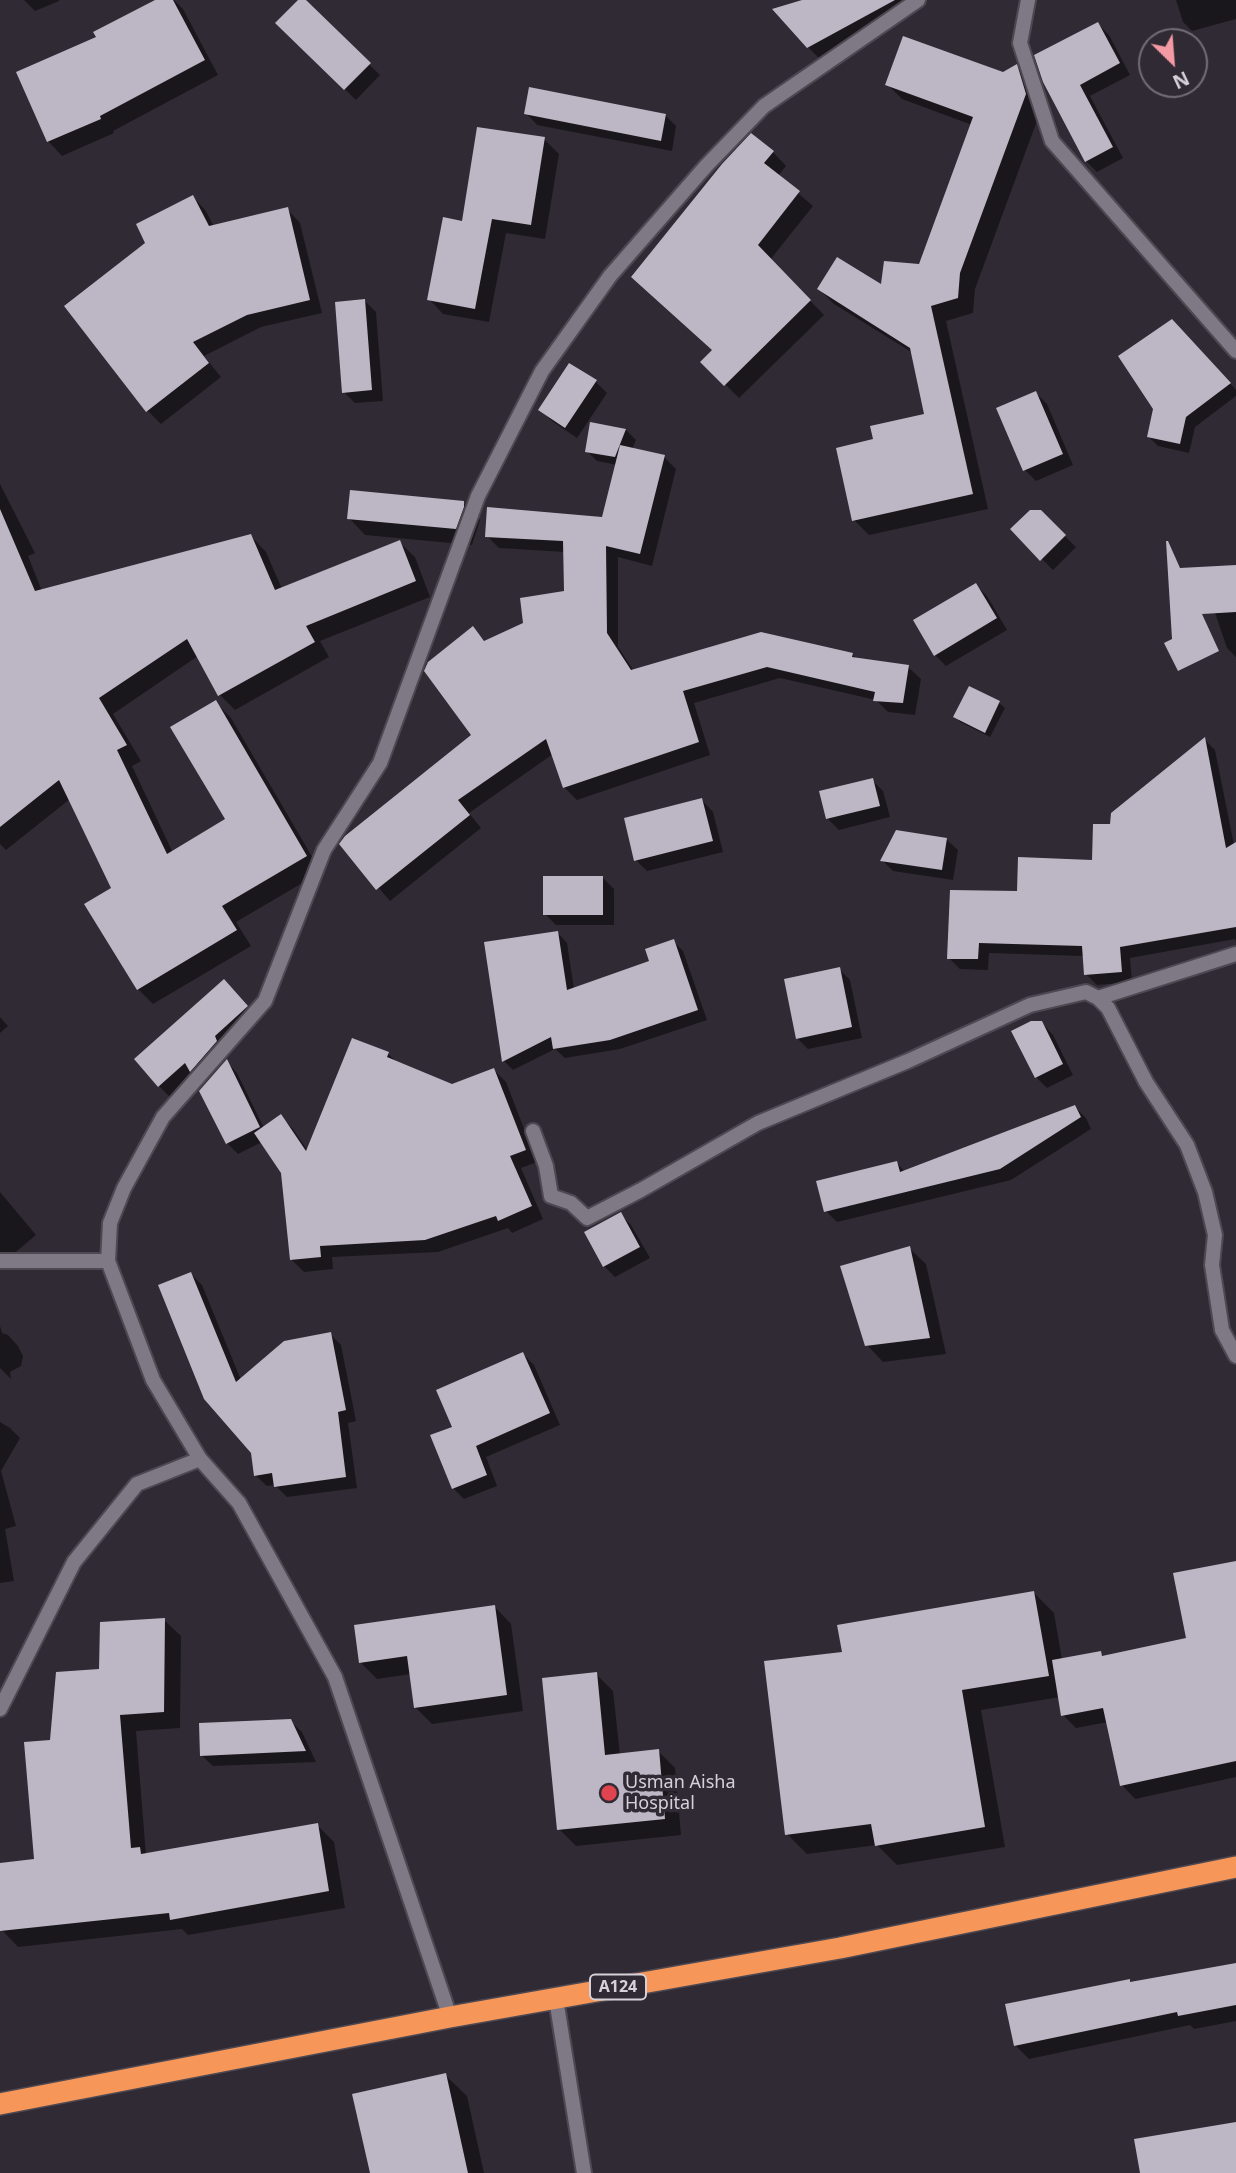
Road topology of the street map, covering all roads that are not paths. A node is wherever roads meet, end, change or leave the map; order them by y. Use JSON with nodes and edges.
{"nodes":[{"id":1,"x":918,"y":0,"type":"edge"},
{"id":2,"x":1028,"y":0,"type":"edge"},
{"id":3,"x":1236,"y":352,"type":"edge"},
{"id":4,"x":1236,"y":954,"type":"edge"},
{"id":5,"x":1098,"y":998,"type":"junction"},
{"id":6,"x":533,"y":1131,"type":"dead end"},
{"id":7,"x":0,"y":1261,"type":"edge"},
{"id":8,"x":108,"y":1261,"type":"junction"},
{"id":9,"x":1236,"y":1356,"type":"edge"},
{"id":10,"x":200,"y":1458,"type":"junction"},
{"id":11,"x":0,"y":1709,"type":"edge"},
{"id":12,"x":1236,"y":1867,"type":"edge"},
{"id":13,"x":556,"y":1999,"type":"junction"},
{"id":14,"x":450,"y":2017,"type":"junction"},
{"id":15,"x":0,"y":2104,"type":"edge"},
{"id":16,"x":584,"y":2173,"type":"edge"}],
"edges":[{"from":1,"to":8,"type":"street"},
{"from":2,"to":3,"type":"street"},
{"from":4,"to":5,"type":"street"},
{"from":5,"to":6,"type":"street"},
{"from":5,"to":9,"type":"street"},
{"from":7,"to":8,"type":"street"},
{"from":8,"to":10,"type":"street"},
{"from":10,"to":11,"type":"street"},
{"from":10,"to":14,"type":"street"},
{"from":12,"to":13,"type":"highway","number":"A124"},
{"from":13,"to":14,"type":"highway","number":"A124"},
{"from":13,"to":16,"type":"street"},
{"from":14,"to":15,"type":"highway","number":"A124"}]}
